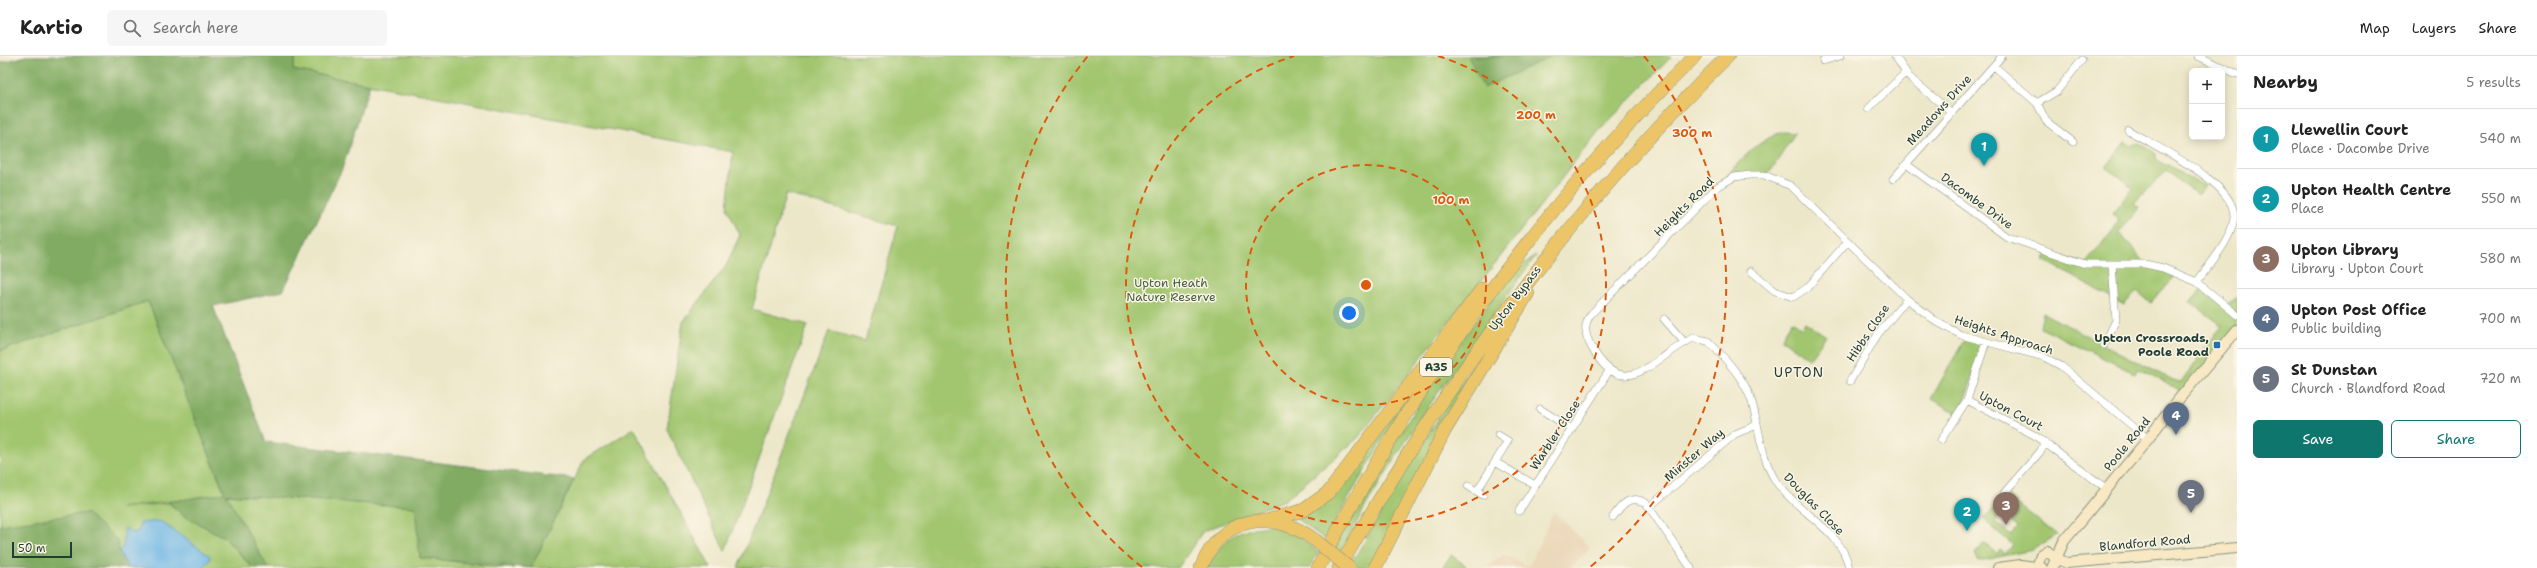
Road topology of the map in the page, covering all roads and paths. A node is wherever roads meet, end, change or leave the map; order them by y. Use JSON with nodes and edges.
{"nodes":[{"id":1,"x":1695,"y":56,"type":"edge"},
{"id":2,"x":1728,"y":56,"type":"edge"},
{"id":3,"x":1840,"y":56,"type":"edge"},
{"id":4,"x":1895,"y":56,"type":"edge"},
{"id":5,"x":2002,"y":56,"type":"edge"},
{"id":6,"x":2198,"y":56,"type":"edge"},
{"id":7,"x":2082,"y":60,"type":"dead end"},
{"id":8,"x":1823,"y":62,"type":"dead end"},
{"id":9,"x":1994,"y":66,"type":"junction"},
{"id":10,"x":1907,"y":74,"type":"junction"},
{"id":11,"x":2237,"y":74,"type":"edge"},
{"id":12,"x":2037,"y":103,"type":"junction"},
{"id":13,"x":1868,"y":109,"type":"dead end"},
{"id":14,"x":1952,"y":113,"type":"junction"},
{"id":15,"x":2128,"y":130,"type":"dead end"},
{"id":16,"x":2073,"y":142,"type":"dead end"},
{"id":17,"x":1906,"y":164,"type":"junction"},
{"id":18,"x":1893,"y":179,"type":"dead end"},
{"id":19,"x":1579,"y":182,"type":"junction"},
{"id":20,"x":1581,"y":214,"type":"junction"},
{"id":21,"x":1847,"y":242,"type":"junction"},
{"id":22,"x":2112,"y":265,"type":"junction"},
{"id":23,"x":1751,"y":271,"type":"dead end"},
{"id":24,"x":2197,"y":282,"type":"junction"},
{"id":25,"x":1907,"y":299,"type":"junction"},
{"id":26,"x":2237,"y":315,"type":"edge"},
{"id":27,"x":1664,"y":319,"type":"dead end"},
{"id":28,"x":2237,"y":330,"type":"edge"},
{"id":29,"x":1986,"y":342,"type":"junction"},
{"id":30,"x":1685,"y":343,"type":"junction"},
{"id":31,"x":2104,"y":345,"type":"dead end"},
{"id":32,"x":1609,"y":371,"type":"junction"},
{"id":33,"x":1850,"y":381,"type":"dead end"},
{"id":34,"x":1968,"y":400,"type":"junction"},
{"id":35,"x":1540,"y":409,"type":"dead end"},
{"id":36,"x":1756,"y":425,"type":"junction"},
{"id":37,"x":1572,"y":429,"type":"junction"},
{"id":38,"x":1498,"y":435,"type":"dead end"},
{"id":39,"x":2148,"y":439,"type":"junction"},
{"id":40,"x":1941,"y":440,"type":"dead end"},
{"id":41,"x":2045,"y":442,"type":"junction"},
{"id":42,"x":1495,"y":462,"type":"junction"},
{"id":43,"x":1535,"y":485,"type":"junction"},
{"id":44,"x":1468,"y":486,"type":"dead end"},
{"id":45,"x":2107,"y":489,"type":"junction"},
{"id":46,"x":2004,"y":493,"type":"dead end"},
{"id":47,"x":1649,"y":508,"type":"junction"},
{"id":48,"x":1519,"y":511,"type":"dead end"},
{"id":49,"x":1613,"y":517,"type":"dead end"},
{"id":50,"x":1270,"y":520,"type":"junction"},
{"id":51,"x":2237,"y":548,"type":"edge"},
{"id":52,"x":2054,"y":564,"type":"edge"},
{"id":53,"x":1200,"y":567,"type":"edge"},
{"id":54,"x":1318,"y":568,"type":"edge"},
{"id":55,"x":1339,"y":568,"type":"edge"},
{"id":56,"x":1349,"y":568,"type":"edge"},
{"id":57,"x":1375,"y":568,"type":"edge"},
{"id":58,"x":1691,"y":568,"type":"edge"},
{"id":59,"x":1849,"y":568,"type":"edge"},
{"id":60,"x":1998,"y":568,"type":"edge"},
{"id":61,"x":2039,"y":568,"type":"edge"}],
"edges":[{"from":1,"to":19,"type":"highway","name":"Upton Bypass","number":"A35"},
{"from":2,"to":20,"type":"highway","name":"Upton Bypass","number":"A35"},
{"from":3,"to":8,"type":"street"},
{"from":4,"to":10,"type":"street"},
{"from":5,"to":9,"type":"street","name":"Meadows Drive"},
{"from":6,"to":11,"type":"street"},
{"from":7,"to":12,"type":"street"},
{"from":9,"to":12,"type":"street"},
{"from":9,"to":14,"type":"street","name":"Meadows Drive"},
{"from":10,"to":13,"type":"street"},
{"from":10,"to":14,"type":"street"},
{"from":12,"to":16,"type":"street"},
{"from":14,"to":17,"type":"street","name":"Meadows Drive"},
{"from":15,"to":24,"type":"street"},
{"from":17,"to":18,"type":"street","name":"Meadows Drive"},
{"from":17,"to":22,"type":"street","name":"Dacombe Drive"},
{"from":19,"to":50,"type":"highway","number":"A35"},
{"from":19,"to":54,"type":"highway","name":"Upton Bypass","number":"A35"},
{"from":20,"to":55,"type":"highway","name":"Upton Bypass","number":"A35"},
{"from":20,"to":57,"type":"highway","number":"A35"},
{"from":21,"to":23,"type":"street"},
{"from":21,"to":25,"type":"street","name":"Heights Road"},
{"from":21,"to":32,"type":"street","name":"Heights Road"},
{"from":22,"to":24,"type":"street","name":"Dacombe Drive"},
{"from":22,"to":31,"type":"street"},
{"from":24,"to":26,"type":"street","name":"Dacombe Drive"},
{"from":25,"to":29,"type":"street","name":"Heights Approach"},
{"from":25,"to":33,"type":"street","name":"Hibbs Close"},
{"from":27,"to":30,"type":"street"},
{"from":28,"to":39,"type":"main road","name":"Poole Road"},
{"from":29,"to":34,"type":"street"},
{"from":29,"to":39,"type":"street","name":"Heights Approach"},
{"from":30,"to":32,"type":"street","name":"Douglas Close"},
{"from":30,"to":36,"type":"street","name":"Douglas Close"},
{"from":32,"to":37,"type":"street","name":"Warbler Close"},
{"from":34,"to":40,"type":"street"},
{"from":34,"to":41,"type":"street","name":"Upton Court"},
{"from":35,"to":37,"type":"street"},
{"from":36,"to":47,"type":"street","name":"Minster Way"},
{"from":36,"to":59,"type":"street","name":"Douglas Close"},
{"from":37,"to":43,"type":"street","name":"Warbler Close"},
{"from":38,"to":42,"type":"street"},
{"from":39,"to":45,"type":"main road","name":"Poole Road"},
{"from":41,"to":45,"type":"street","name":"Upton Court"},
{"from":41,"to":46,"type":"street","name":"Upton Court"},
{"from":42,"to":43,"type":"street"},
{"from":42,"to":44,"type":"street"},
{"from":43,"to":48,"type":"street","name":"Warbler Close"},
{"from":45,"to":52,"type":"main road","name":"Poole Road"},
{"from":47,"to":49,"type":"street"},
{"from":47,"to":58,"type":"street"},
{"from":50,"to":53,"type":"highway"},
{"from":50,"to":56,"type":"highway","bridge":true},
{"from":51,"to":52,"type":"main road","name":"Blandford Road"},
{"from":52,"to":61,"type":"main road","name":"Blandford Road"},
{"from":60,"to":61,"type":"main road"}]}
